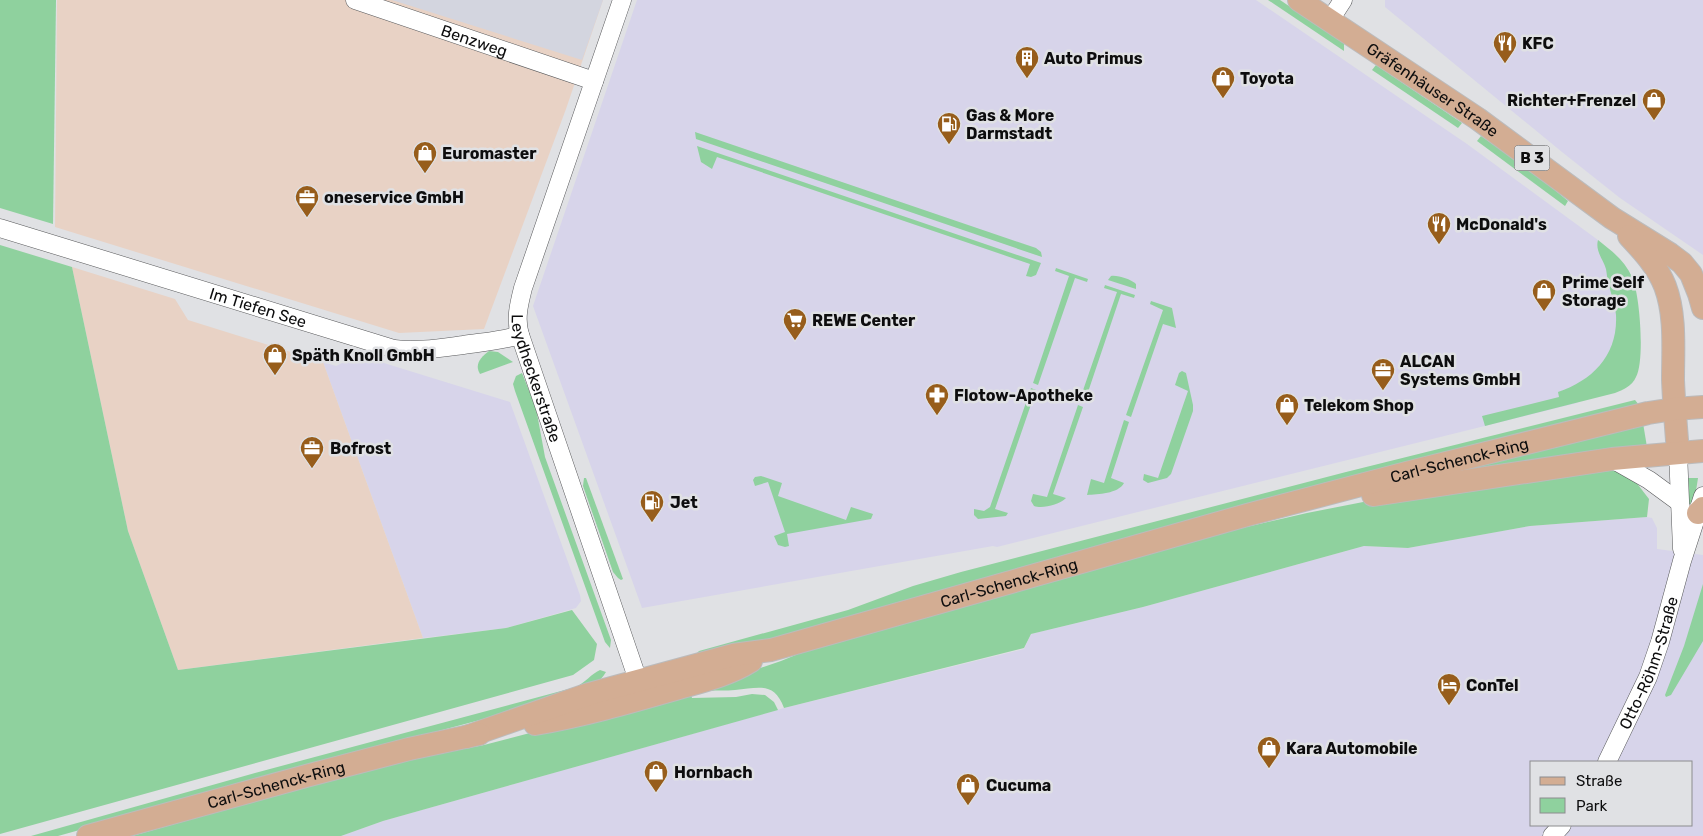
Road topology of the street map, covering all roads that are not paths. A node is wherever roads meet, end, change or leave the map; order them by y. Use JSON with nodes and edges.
{"nodes":[{"id":1,"x":355,"y":0,"type":"edge"},
{"id":2,"x":622,"y":0,"type":"edge"},
{"id":3,"x":1299,"y":0,"type":"edge"},
{"id":4,"x":1343,"y":0,"type":"edge"},
{"id":5,"x":1330,"y":20,"type":"junction"},
{"id":6,"x":594,"y":81,"type":"junction"},
{"id":7,"x":1612,"y":218,"type":"junction"},
{"id":8,"x":0,"y":228,"type":"edge"},
{"id":9,"x":1703,"y":308,"type":"edge"},
{"id":10,"x":520,"y":335,"type":"junction"},
{"id":11,"x":1703,"y":407,"type":"edge"},
{"id":12,"x":1674,"y":409,"type":"junction"},
{"id":13,"x":1703,"y":451,"type":"edge"},
{"id":14,"x":1678,"y":452,"type":"junction"},
{"id":15,"x":1612,"y":459,"type":"junction"},
{"id":16,"x":1696,"y":505,"type":"edge"},
{"id":17,"x":1246,"y":515,"type":"junction"},
{"id":18,"x":641,"y":689,"type":"junction"},
{"id":19,"x":1607,"y":761,"type":"edge"},
{"id":20,"x":1561,"y":826,"type":"edge"},
{"id":21,"x":88,"y":836,"type":"edge"},
{"id":22,"x":1552,"y":836,"type":"edge"}],
"edges":[{"from":1,"to":6,"type":"street","name":"Benzweg"},
{"from":2,"to":6,"type":"street","name":"Leydheckerstraße"},
{"from":3,"to":5,"type":"main road","name":"Gräfenhäuser Straße","number":"B 3"},
{"from":4,"to":5,"type":"street"},
{"from":5,"to":7,"type":"main road","name":"Gräfenhäuser Straße","number":"B 3"},
{"from":6,"to":10,"type":"street","name":"Leydheckerstraße"},
{"from":7,"to":9,"type":"main road","name":"Gräfenhäuser Straße","number":"B 3"},
{"from":7,"to":12,"type":"main road","name":"Gräfenhäuser Straße","number":"B 3"},
{"from":8,"to":10,"type":"street","name":"Im Tiefen See"},
{"from":10,"to":18,"type":"street","name":"Leydheckerstraße"},
{"from":11,"to":12,"type":"main road","name":"Carl-Schenck-Ring"},
{"from":12,"to":14,"type":"main road","name":"Gräfenhäuser Straße","number":"B 3"},
{"from":12,"to":17,"type":"main road","name":"Carl-Schenck-Ring"},
{"from":13,"to":14,"type":"main road"},
{"from":14,"to":15,"type":"main road","name":"Carl-Schenck-Ring"},
{"from":14,"to":16,"type":"street","name":"Otto-Röhm-Straße"},
{"from":15,"to":16,"type":"street"},
{"from":15,"to":17,"type":"main road","name":"Carl-Schenck-Ring"},
{"from":16,"to":19,"type":"street","name":"Otto-Röhm-Straße"},
{"from":17,"to":18,"type":"main road","name":"Carl-Schenck-Ring"},
{"from":18,"to":21,"type":"main road","name":"Carl-Schenck-Ring"},
{"from":20,"to":22,"type":"street"}]}
